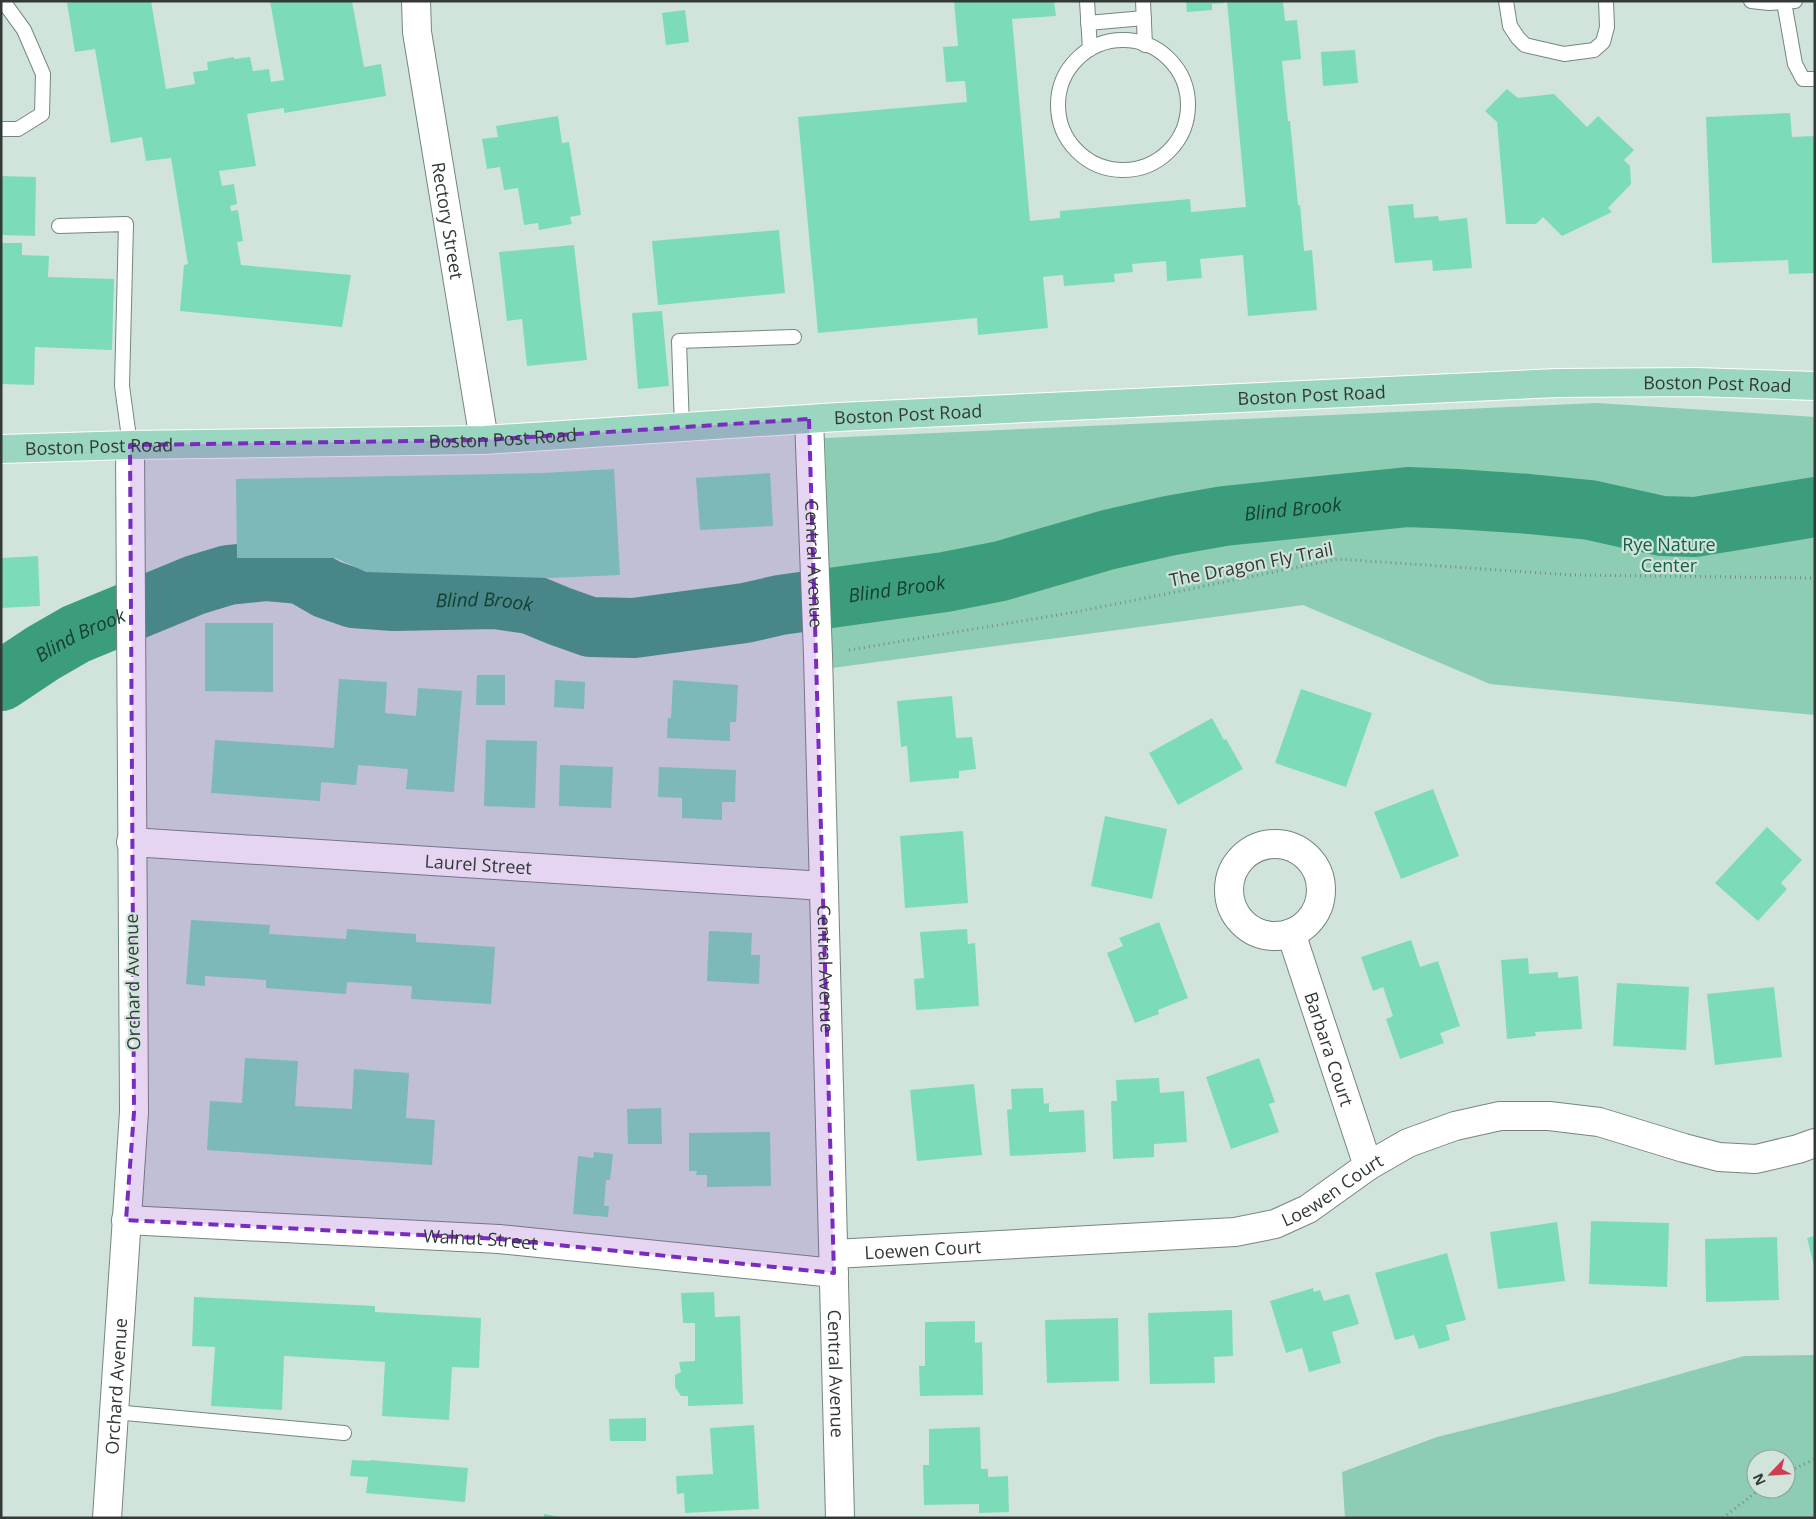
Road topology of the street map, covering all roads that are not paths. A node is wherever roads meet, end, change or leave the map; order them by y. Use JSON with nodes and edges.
{"nodes":[{"id":1,"x":3,"y":1,"type":"edge"},
{"id":2,"x":416,"y":1,"type":"edge"},
{"id":3,"x":1087,"y":1,"type":"edge"},
{"id":4,"x":1142,"y":1,"type":"edge"},
{"id":5,"x":1506,"y":1,"type":"edge"},
{"id":6,"x":1606,"y":1,"type":"edge"},
{"id":7,"x":1751,"y":1,"type":"edge"},
{"id":8,"x":1790,"y":2,"type":"edge"},
{"id":9,"x":1144,"y":18,"type":"junction"},
{"id":10,"x":1088,"y":23,"type":"junction"},
{"id":11,"x":1146,"y":45,"type":"junction"},
{"id":12,"x":1090,"y":49,"type":"junction"},
{"id":13,"x":1815,"y":78,"type":"edge"},
{"id":14,"x":1,"y":129,"type":"edge"},
{"id":15,"x":59,"y":226,"type":"dead end"},
{"id":16,"x":794,"y":337,"type":"dead end"},
{"id":17,"x":1815,"y":386,"type":"edge"},
{"id":18,"x":809,"y":419,"type":"junction"},
{"id":19,"x":682,"y":428,"type":"junction"},
{"id":20,"x":484,"y":440,"type":"junction"},
{"id":21,"x":130,"y":445,"type":"junction"},
{"id":22,"x":1,"y":449,"type":"edge"},
{"id":23,"x":131,"y":842,"type":"junction"},
{"id":24,"x":824,"y":886,"type":"junction"},
{"id":25,"x":1291,"y":933,"type":"dead end"},
{"id":26,"x":1815,"y":1143,"type":"edge"},
{"id":27,"x":1368,"y":1166,"type":"junction"},
{"id":28,"x":126,"y":1220,"type":"junction"},
{"id":29,"x":834,"y":1263,"type":"junction"},
{"id":30,"x":114,"y":1412,"type":"junction"},
{"id":31,"x":344,"y":1433,"type":"dead end"},
{"id":32,"x":107,"y":1518,"type":"edge"},
{"id":33,"x":840,"y":1518,"type":"edge"}],
"edges":[{"from":1,"to":14,"type":"lane"},
{"from":2,"to":20,"type":"street","name":"Rectory Street"},
{"from":3,"to":10,"type":"lane"},
{"from":4,"to":9,"type":"lane"},
{"from":5,"to":6,"type":"lane"},
{"from":7,"to":8,"type":"lane"},
{"from":8,"to":13,"type":"lane"},
{"from":9,"to":10,"type":"lane"},
{"from":9,"to":11,"type":"lane"},
{"from":10,"to":12,"type":"lane"},
{"from":11,"to":12,"type":"lane"},
{"from":11,"to":12,"type":"lane"},
{"from":15,"to":21,"type":"lane"},
{"from":16,"to":19,"type":"lane"},
{"from":17,"to":18,"type":"main road","name":"Boston Post Road"},
{"from":18,"to":19,"type":"main road","name":"Boston Post Road"},
{"from":18,"to":24,"type":"street","name":"Central Avenue"},
{"from":19,"to":20,"type":"main road","name":"Boston Post Road"},
{"from":20,"to":21,"type":"main road","name":"Boston Post Road"},
{"from":21,"to":22,"type":"main road","name":"Boston Post Road"},
{"from":21,"to":23,"type":"street","name":"Orchard Avenue"},
{"from":23,"to":24,"type":"street","name":"Laurel Street"},
{"from":23,"to":28,"type":"street","name":"Orchard Avenue"},
{"from":24,"to":29,"type":"street","name":"Central Avenue"},
{"from":25,"to":27,"type":"street","name":"Barbara Court"},
{"from":26,"to":27,"type":"street","name":"Loewen Court"},
{"from":27,"to":29,"type":"street","name":"Loewen Court"},
{"from":28,"to":29,"type":"street","name":"Walnut Street"},
{"from":28,"to":30,"type":"street","name":"Orchard Avenue"},
{"from":29,"to":33,"type":"street","name":"Central Avenue"},
{"from":30,"to":31,"type":"lane"},
{"from":30,"to":32,"type":"street","name":"Orchard Avenue"}]}
